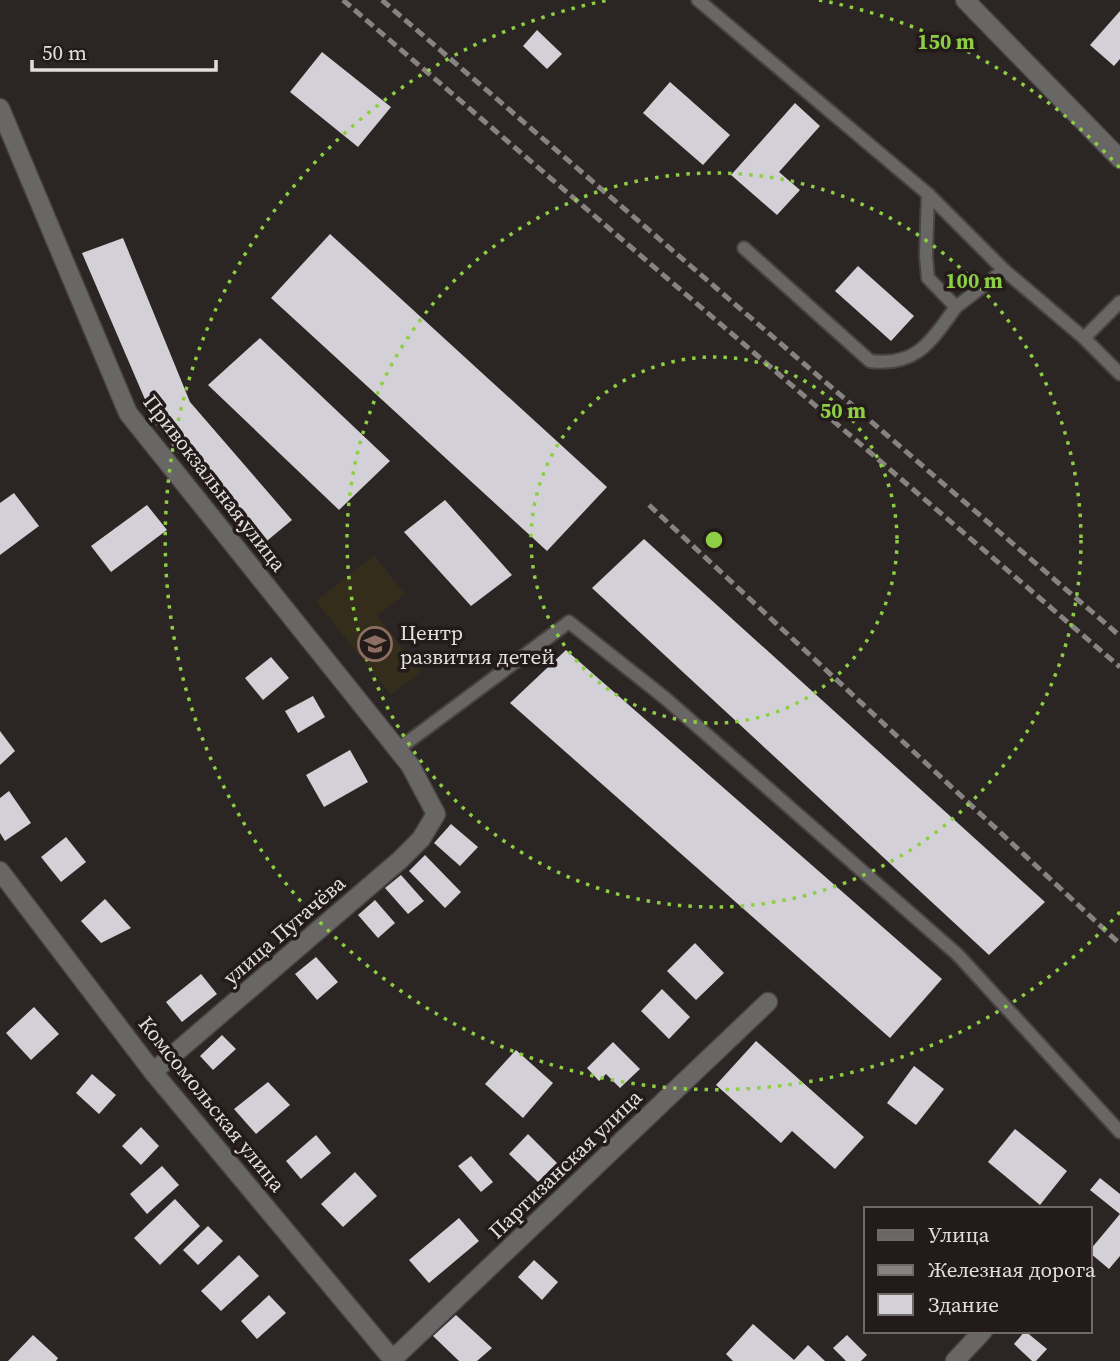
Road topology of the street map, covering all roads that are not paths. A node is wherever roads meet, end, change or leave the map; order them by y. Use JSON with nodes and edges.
{"nodes":[{"id":1,"x":698,"y":0,"type":"edge"},
{"id":2,"x":965,"y":0,"type":"edge"},
{"id":3,"x":0,"y":108,"type":"edge"},
{"id":4,"x":1120,"y":159,"type":"edge"},
{"id":5,"x":928,"y":194,"type":"junction"},
{"id":6,"x":744,"y":248,"type":"dead end"},
{"id":7,"x":1004,"y":270,"type":"junction"},
{"id":8,"x":1120,"y":302,"type":"edge"},
{"id":9,"x":956,"y":307,"type":"junction"},
{"id":10,"x":1084,"y":338,"type":"junction"},
{"id":11,"x":1120,"y":374,"type":"edge"},
{"id":12,"x":397,"y":750,"type":"junction"},
{"id":13,"x":436,"y":814,"type":"joint"},
{"id":14,"x":0,"y":871,"type":"edge"},
{"id":15,"x":768,"y":1002,"type":"dead end"},
{"id":16,"x":153,"y":1072,"type":"junction"},
{"id":17,"x":1120,"y":1132,"type":"edge"},
{"id":18,"x":982,"y":1333,"type":"edge"},
{"id":19,"x":393,"y":1360,"type":"edge"},
{"id":20,"x":955,"y":1361,"type":"edge"}],
"edges":[{"from":1,"to":5,"type":"lane"},
{"from":2,"to":4,"type":"street"},
{"from":3,"to":12,"type":"street","name":"Привокзальная улица"},
{"from":5,"to":7,"type":"lane"},
{"from":5,"to":9,"type":"lane"},
{"from":6,"to":9,"type":"lane"},
{"from":7,"to":9,"type":"lane"},
{"from":7,"to":10,"type":"lane"},
{"from":8,"to":10,"type":"lane"},
{"from":10,"to":11,"type":"lane"},
{"from":12,"to":13,"type":"street","name":"Привокзальная улица"},
{"from":12,"to":17,"type":"lane"},
{"from":13,"to":16,"type":"street","name":"улица Пугачёва"},
{"from":14,"to":16,"type":"street","name":"Комсомольская улица"},
{"from":15,"to":19,"type":"street","name":"Партизанская улица"},
{"from":16,"to":19,"type":"street","name":"Комсомольская улица"},
{"from":18,"to":20,"type":"street"}]}
